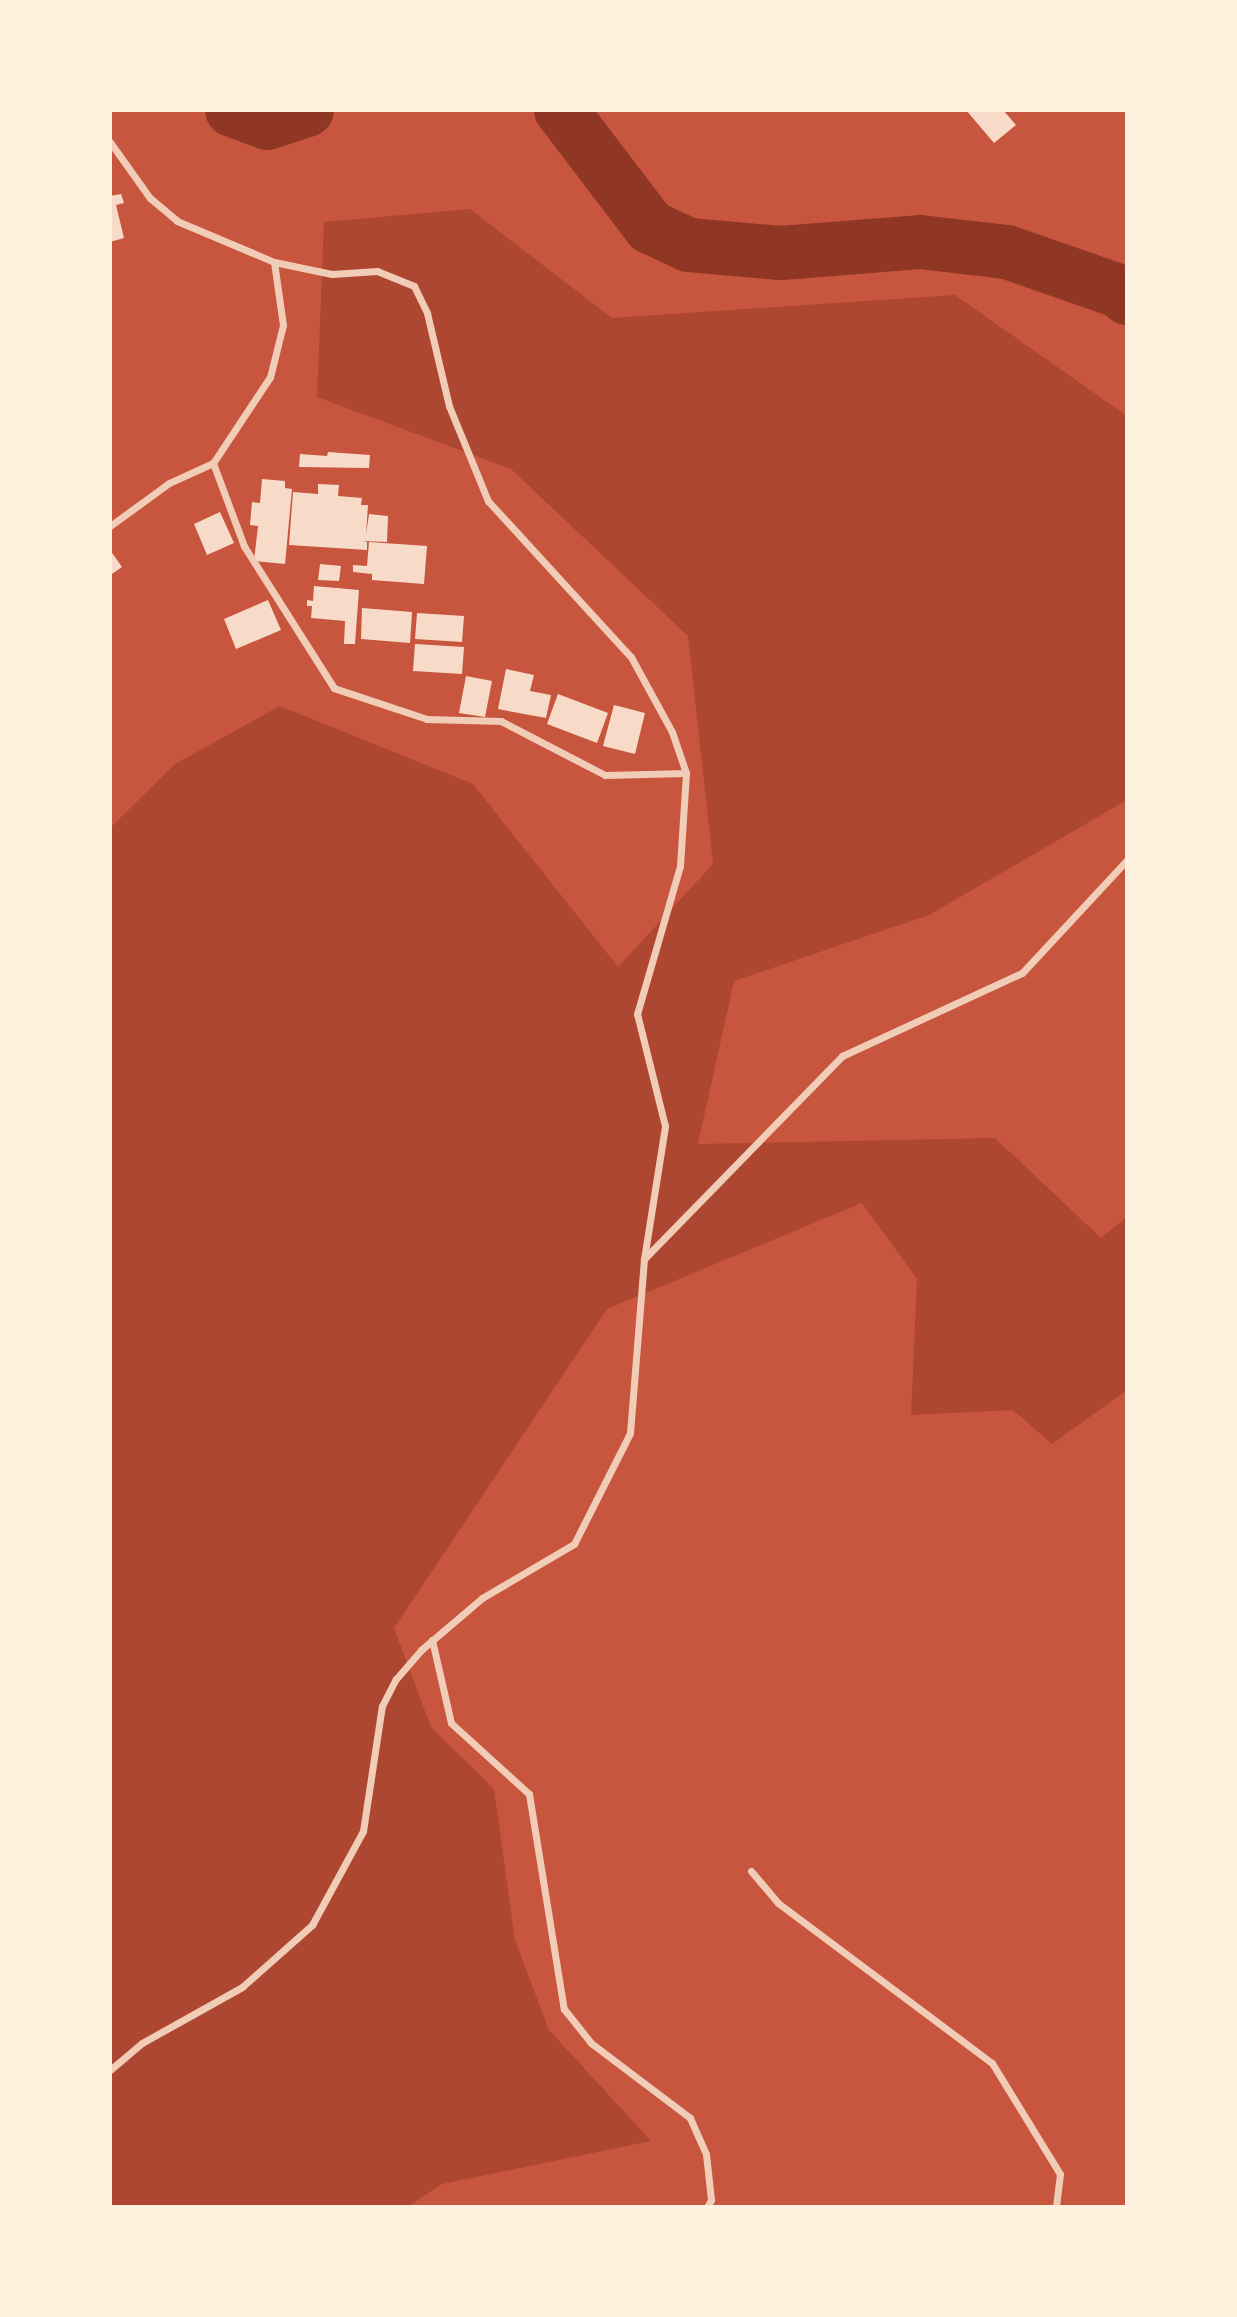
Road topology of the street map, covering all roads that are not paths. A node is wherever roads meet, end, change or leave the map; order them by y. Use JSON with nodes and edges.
{"nodes":[{"id":1,"x":110,"y":142,"type":"edge"},
{"id":2,"x":274,"y":262,"type":"junction"},
{"id":3,"x":213,"y":463,"type":"junction"},
{"id":4,"x":110,"y":526,"type":"edge"},
{"id":5,"x":686,"y":773,"type":"junction"},
{"id":6,"x":1127,"y":860,"type":"edge"},
{"id":7,"x":643,"y":1259,"type":"junction"},
{"id":8,"x":432,"y":1640,"type":"junction"},
{"id":9,"x":751,"y":1871,"type":"dead end"},
{"id":10,"x":110,"y":2070,"type":"edge"},
{"id":11,"x":707,"y":2207,"type":"edge"},
{"id":12,"x":1056,"y":2207,"type":"edge"}],
"edges":[{"from":1,"to":2,"type":"street"},
{"from":2,"to":3,"type":"street"},
{"from":2,"to":5,"type":"street"},
{"from":3,"to":4,"type":"street"},
{"from":3,"to":5,"type":"street"},
{"from":5,"to":7,"type":"street"},
{"from":6,"to":7,"type":"street"},
{"from":7,"to":8,"type":"street"},
{"from":8,"to":10,"type":"street"},
{"from":8,"to":11,"type":"street"},
{"from":9,"to":12,"type":"street"}]}
